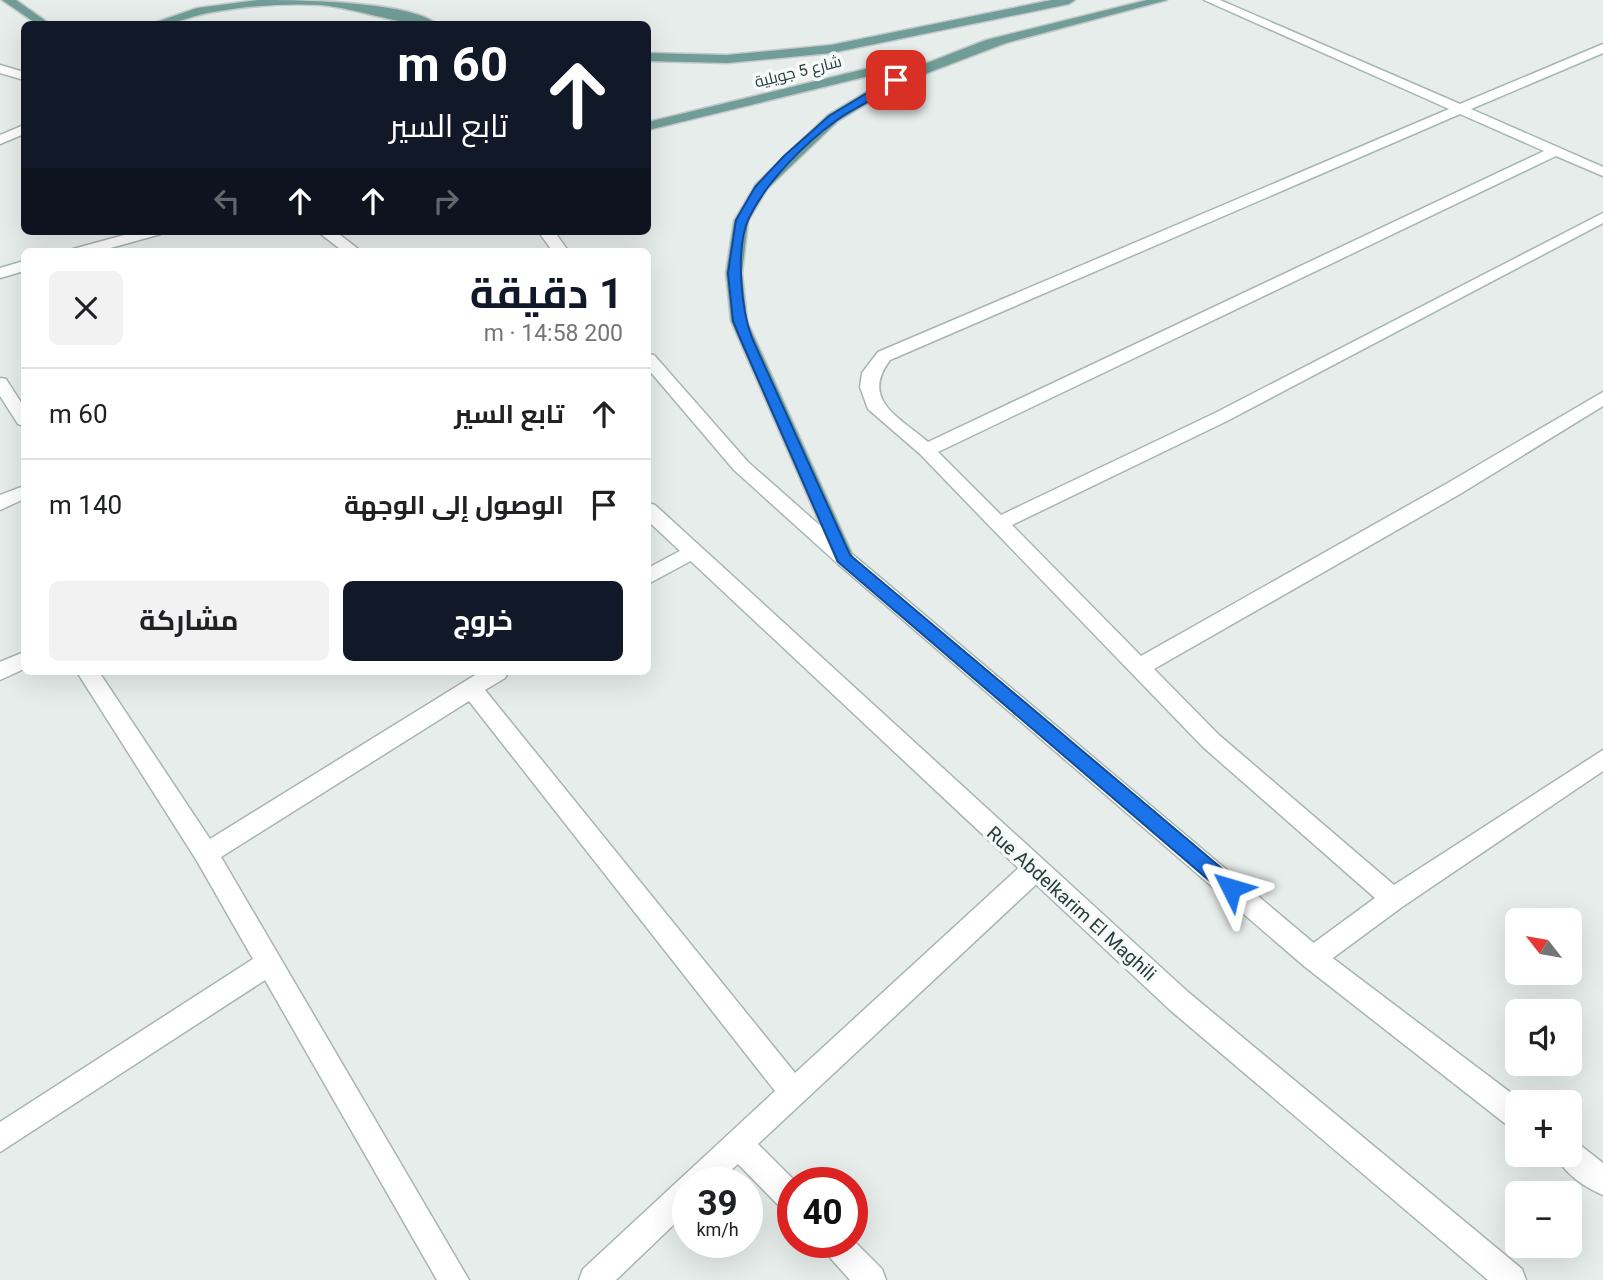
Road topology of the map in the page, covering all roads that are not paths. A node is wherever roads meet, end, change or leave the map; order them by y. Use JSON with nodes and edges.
{"nodes":[{"id":1,"x":8,"y":0,"type":"edge"},
{"id":2,"x":1069,"y":0,"type":"edge"},
{"id":3,"x":1161,"y":0,"type":"edge"},
{"id":4,"x":1210,"y":0,"type":"edge"},
{"id":5,"x":315,"y":1,"type":"edge"},
{"id":6,"x":40,"y":21,"type":"edge"},
{"id":7,"x":164,"y":21,"type":"edge"},
{"id":8,"x":420,"y":21,"type":"edge"},
{"id":9,"x":1002,"y":40,"type":"junction"},
{"id":10,"x":1603,"y":48,"type":"edge"},
{"id":11,"x":651,"y":57,"type":"edge"},
{"id":12,"x":0,"y":69,"type":"edge"},
{"id":13,"x":21,"y":75,"type":"edge"},
{"id":14,"x":1458,"y":109,"type":"junction"},
{"id":15,"x":651,"y":124,"type":"edge"},
{"id":16,"x":21,"y":130,"type":"edge"},
{"id":17,"x":0,"y":140,"type":"edge"},
{"id":18,"x":1556,"y":151,"type":"junction"},
{"id":19,"x":1603,"y":172,"type":"edge"},
{"id":20,"x":1603,"y":217,"type":"edge"},
{"id":21,"x":141,"y":235,"type":"edge"},
{"id":22,"x":331,"y":235,"type":"edge"},
{"id":23,"x":93,"y":248,"type":"edge"},
{"id":24,"x":348,"y":248,"type":"edge"},
{"id":25,"x":21,"y":267,"type":"edge"},
{"id":26,"x":0,"y":273,"type":"edge"},
{"id":27,"x":651,"y":362,"type":"edge"},
{"id":28,"x":0,"y":383,"type":"edge"},
{"id":29,"x":1603,"y":398,"type":"edge"},
{"id":30,"x":21,"y":415,"type":"edge"},
{"id":31,"x":926,"y":450,"type":"junction"},
{"id":32,"x":21,"y":493,"type":"edge"},
{"id":33,"x":0,"y":503,"type":"edge"},
{"id":34,"x":651,"y":513,"type":"edge"},
{"id":35,"x":998,"y":524,"type":"junction"},
{"id":36,"x":691,"y":552,"type":"junction"},
{"id":37,"x":844,"y":558,"type":"junction"},
{"id":38,"x":651,"y":575,"type":"edge"},
{"id":39,"x":21,"y":662,"type":"edge"},
{"id":40,"x":1139,"y":667,"type":"junction"},
{"id":41,"x":0,"y":672,"type":"edge"},
{"id":42,"x":90,"y":675,"type":"edge"},
{"id":43,"x":492,"y":675,"type":"edge"},
{"id":44,"x":471,"y":688,"type":"junction"},
{"id":45,"x":1603,"y":759,"type":"edge"},
{"id":46,"x":206,"y":853,"type":"junction"},
{"id":47,"x":1034,"y":870,"type":"junction"},
{"id":48,"x":1393,"y":899,"type":"junction"},
{"id":49,"x":1313,"y":958,"type":"junction"},
{"id":50,"x":270,"y":962,"type":"junction"},
{"id":51,"x":794,"y":1093,"type":"junction"},
{"id":52,"x":1505,"y":1106,"type":"edge"},
{"id":53,"x":0,"y":1138,"type":"edge"},
{"id":54,"x":738,"y":1143,"type":"junction"},
{"id":55,"x":1582,"y":1164,"type":"edge"},
{"id":56,"x":713,"y":1167,"type":"edge"},
{"id":57,"x":1603,"y":1181,"type":"edge"},
{"id":58,"x":777,"y":1183,"type":"edge"},
{"id":59,"x":672,"y":1206,"type":"edge"},
{"id":60,"x":850,"y":1258,"type":"edge"},
{"id":61,"x":454,"y":1280,"type":"edge"},
{"id":62,"x":594,"y":1280,"type":"edge"},
{"id":63,"x":871,"y":1280,"type":"edge"},
{"id":64,"x":1511,"y":1280,"type":"edge"}],
"edges":[{"from":1,"to":6,"type":"main road"},
{"from":2,"to":11,"type":"main road","name":"شارع 5 جويلية"},
{"from":3,"to":9,"type":"main road","name":"شارع 5 جويلية"},
{"from":4,"to":14,"type":"street"},
{"from":5,"to":7,"type":"main road"},
{"from":5,"to":8,"type":"main road"},
{"from":9,"to":15,"type":"main road","name":"شارع 5 جويلية"},
{"from":9,"to":37,"type":"main road"},
{"from":10,"to":14,"type":"street"},
{"from":12,"to":13,"type":"street"},
{"from":14,"to":18,"type":"street"},
{"from":14,"to":31,"type":"street"},
{"from":16,"to":17,"type":"street"},
{"from":18,"to":19,"type":"street"},
{"from":18,"to":31,"type":"street"},
{"from":20,"to":35,"type":"street"},
{"from":21,"to":23,"type":"street"},
{"from":22,"to":24,"type":"street"},
{"from":25,"to":26,"type":"street"},
{"from":27,"to":37,"type":"street"},
{"from":28,"to":30,"type":"street"},
{"from":29,"to":40,"type":"street"},
{"from":31,"to":35,"type":"street"},
{"from":32,"to":33,"type":"street"},
{"from":34,"to":36,"type":"street","name":"Rue Abdelkarim El Maghili"},
{"from":35,"to":40,"type":"street"},
{"from":36,"to":38,"type":"street"},
{"from":36,"to":47,"type":"street","name":"Rue Abdelkarim El Maghili"},
{"from":37,"to":49,"type":"street"},
{"from":39,"to":41,"type":"street"},
{"from":40,"to":48,"type":"street"},
{"from":42,"to":46,"type":"street"},
{"from":43,"to":44,"type":"street"},
{"from":44,"to":46,"type":"street"},
{"from":44,"to":51,"type":"street"},
{"from":45,"to":48,"type":"street"},
{"from":46,"to":50,"type":"street"},
{"from":47,"to":51,"type":"street"},
{"from":47,"to":64,"type":"street","name":"Rue Abdelkarim El Maghili"},
{"from":48,"to":49,"type":"street"},
{"from":49,"to":52,"type":"street"},
{"from":50,"to":53,"type":"street"},
{"from":50,"to":61,"type":"street"},
{"from":51,"to":54,"type":"street"},
{"from":54,"to":56,"type":"street"},
{"from":54,"to":58,"type":"street"},
{"from":55,"to":57,"type":"street"},
{"from":59,"to":62,"type":"street"},
{"from":60,"to":63,"type":"street"}]}
